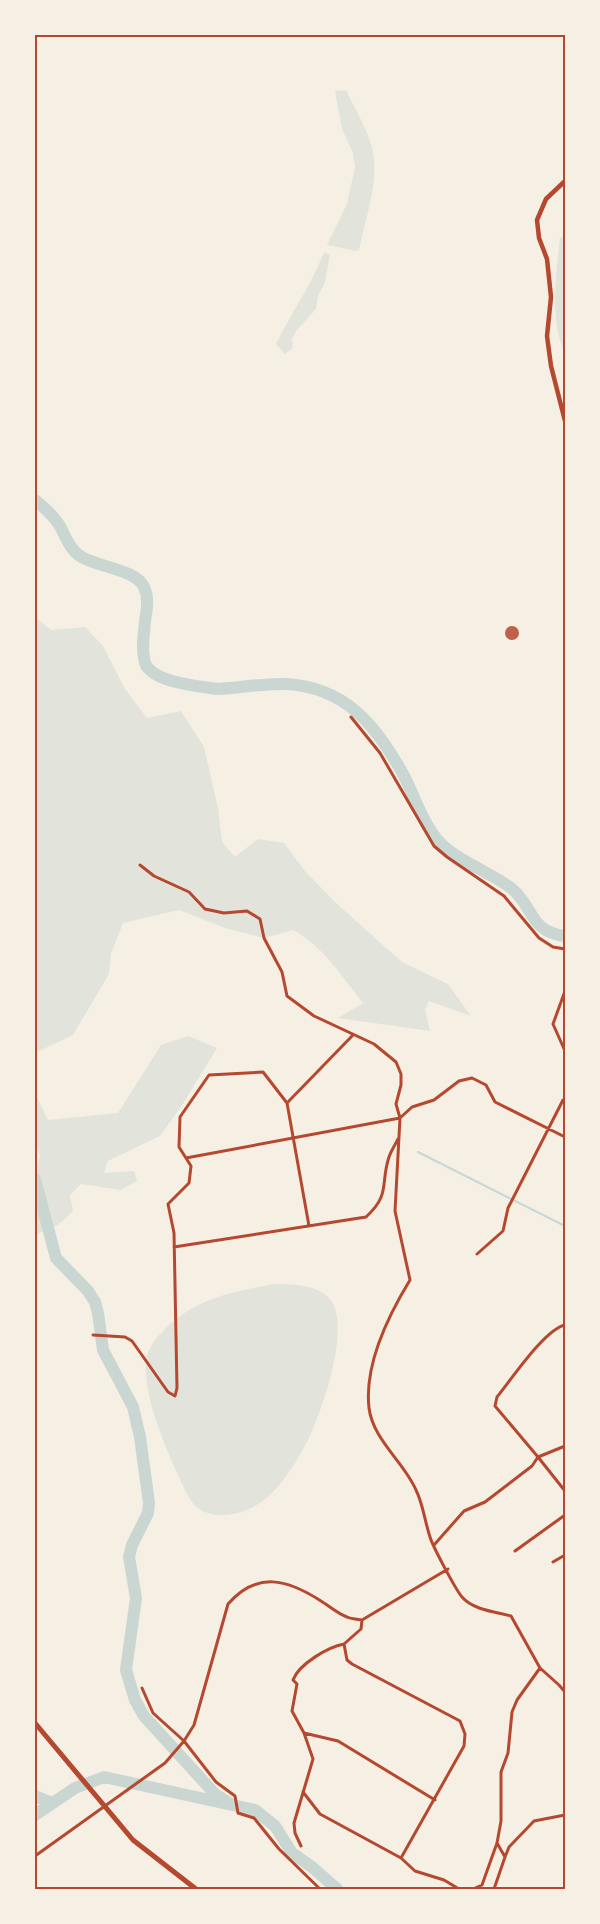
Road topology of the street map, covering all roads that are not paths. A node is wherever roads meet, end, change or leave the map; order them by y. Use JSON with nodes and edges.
{"nodes":[{"id":1,"x":565,"y":181,"type":"edge"},
{"id":2,"x":565,"y":421,"type":"edge"},
{"id":3,"x":351,"y":717,"type":"dead end"},
{"id":4,"x":140,"y":865,"type":"dead end"},
{"id":5,"x":565,"y":949,"type":"edge"},
{"id":6,"x":565,"y":991,"type":"edge"},
{"id":7,"x":352,"y":1036,"type":"junction"},
{"id":8,"x":565,"y":1051,"type":"edge"},
{"id":9,"x":563,"y":1100,"type":"dead end"},
{"id":10,"x":287,"y":1103,"type":"junction"},
{"id":11,"x":400,"y":1118,"type":"junction"},
{"id":12,"x":548,"y":1128,"type":"junction"},
{"id":13,"x":399,"y":1136,"type":"junction"},
{"id":14,"x":293,"y":1137,"type":"junction"},
{"id":15,"x":565,"y":1137,"type":"edge"},
{"id":16,"x":186,"y":1158,"type":"junction"},
{"id":17,"x":309,"y":1226,"type":"junction"},
{"id":18,"x":174,"y":1247,"type":"junction"},
{"id":19,"x":477,"y":1254,"type":"dead end"},
{"id":20,"x":565,"y":1324,"type":"edge"},
{"id":21,"x":93,"y":1335,"type":"dead end"},
{"id":22,"x":565,"y":1446,"type":"edge"},
{"id":23,"x":538,"y":1457,"type":"junction"},
{"id":24,"x":565,"y":1491,"type":"edge"},
{"id":25,"x":565,"y":1515,"type":"edge"},
{"id":26,"x":434,"y":1546,"type":"junction"},
{"id":27,"x":515,"y":1551,"type":"dead end"},
{"id":28,"x":565,"y":1555,"type":"edge"},
{"id":29,"x":553,"y":1562,"type":"dead end"},
{"id":30,"x":448,"y":1569,"type":"junction"},
{"id":31,"x":362,"y":1620,"type":"junction"},
{"id":32,"x":344,"y":1644,"type":"junction"},
{"id":33,"x":540,"y":1668,"type":"junction"},
{"id":34,"x":142,"y":1688,"type":"dead end"},
{"id":35,"x":565,"y":1692,"type":"edge"},
{"id":36,"x":35,"y":1723,"type":"edge"},
{"id":37,"x":304,"y":1733,"type":"junction"},
{"id":38,"x":184,"y":1741,"type":"junction"},
{"id":39,"x":303,"y":1792,"type":"junction"},
{"id":40,"x":435,"y":1800,"type":"junction"},
{"id":41,"x":104,"y":1807,"type":"junction"},
{"id":42,"x":565,"y":1816,"type":"edge"},
{"id":43,"x":497,"y":1843,"type":"junction"},
{"id":44,"x":301,"y":1846,"type":"dead end"},
{"id":45,"x":35,"y":1856,"type":"edge"},
{"id":46,"x":504,"y":1857,"type":"junction"},
{"id":47,"x":401,"y":1858,"type":"junction"},
{"id":48,"x":196,"y":1889,"type":"edge"},
{"id":49,"x":320,"y":1889,"type":"edge"},
{"id":50,"x":459,"y":1889,"type":"edge"},
{"id":51,"x":473,"y":1889,"type":"edge"},
{"id":52,"x":494,"y":1889,"type":"edge"}],
"edges":[{"from":1,"to":2,"type":"street"},
{"from":3,"to":5,"type":"street"},
{"from":4,"to":7,"type":"street"},
{"from":6,"to":8,"type":"street"},
{"from":7,"to":10,"type":"street"},
{"from":7,"to":11,"type":"street"},
{"from":9,"to":12,"type":"street"},
{"from":10,"to":14,"type":"street"},
{"from":10,"to":16,"type":"street"},
{"from":11,"to":12,"type":"street"},
{"from":11,"to":13,"type":"street"},
{"from":11,"to":14,"type":"street"},
{"from":12,"to":15,"type":"street"},
{"from":12,"to":19,"type":"street"},
{"from":13,"to":17,"type":"street"},
{"from":13,"to":26,"type":"street"},
{"from":14,"to":16,"type":"street"},
{"from":14,"to":17,"type":"street"},
{"from":16,"to":18,"type":"street"},
{"from":17,"to":18,"type":"street"},
{"from":18,"to":21,"type":"street"},
{"from":20,"to":23,"type":"street"},
{"from":22,"to":23,"type":"street"},
{"from":23,"to":24,"type":"street"},
{"from":23,"to":26,"type":"street"},
{"from":25,"to":27,"type":"street"},
{"from":26,"to":30,"type":"street"},
{"from":28,"to":29,"type":"street"},
{"from":30,"to":31,"type":"street"},
{"from":30,"to":33,"type":"street"},
{"from":31,"to":32,"type":"street"},
{"from":31,"to":38,"type":"street"},
{"from":32,"to":37,"type":"street"},
{"from":32,"to":40,"type":"street"},
{"from":33,"to":35,"type":"street"},
{"from":33,"to":43,"type":"street"},
{"from":34,"to":38,"type":"street"},
{"from":36,"to":41,"type":"main road"},
{"from":37,"to":39,"type":"street"},
{"from":37,"to":40,"type":"street"},
{"from":38,"to":41,"type":"street"},
{"from":38,"to":49,"type":"street"},
{"from":39,"to":44,"type":"street"},
{"from":39,"to":47,"type":"street"},
{"from":40,"to":47,"type":"street"},
{"from":41,"to":45,"type":"street"},
{"from":41,"to":48,"type":"main road"},
{"from":42,"to":46,"type":"street"},
{"from":43,"to":46,"type":"street"},
{"from":43,"to":51,"type":"street"},
{"from":46,"to":52,"type":"street"},
{"from":47,"to":50,"type":"street"}]}
